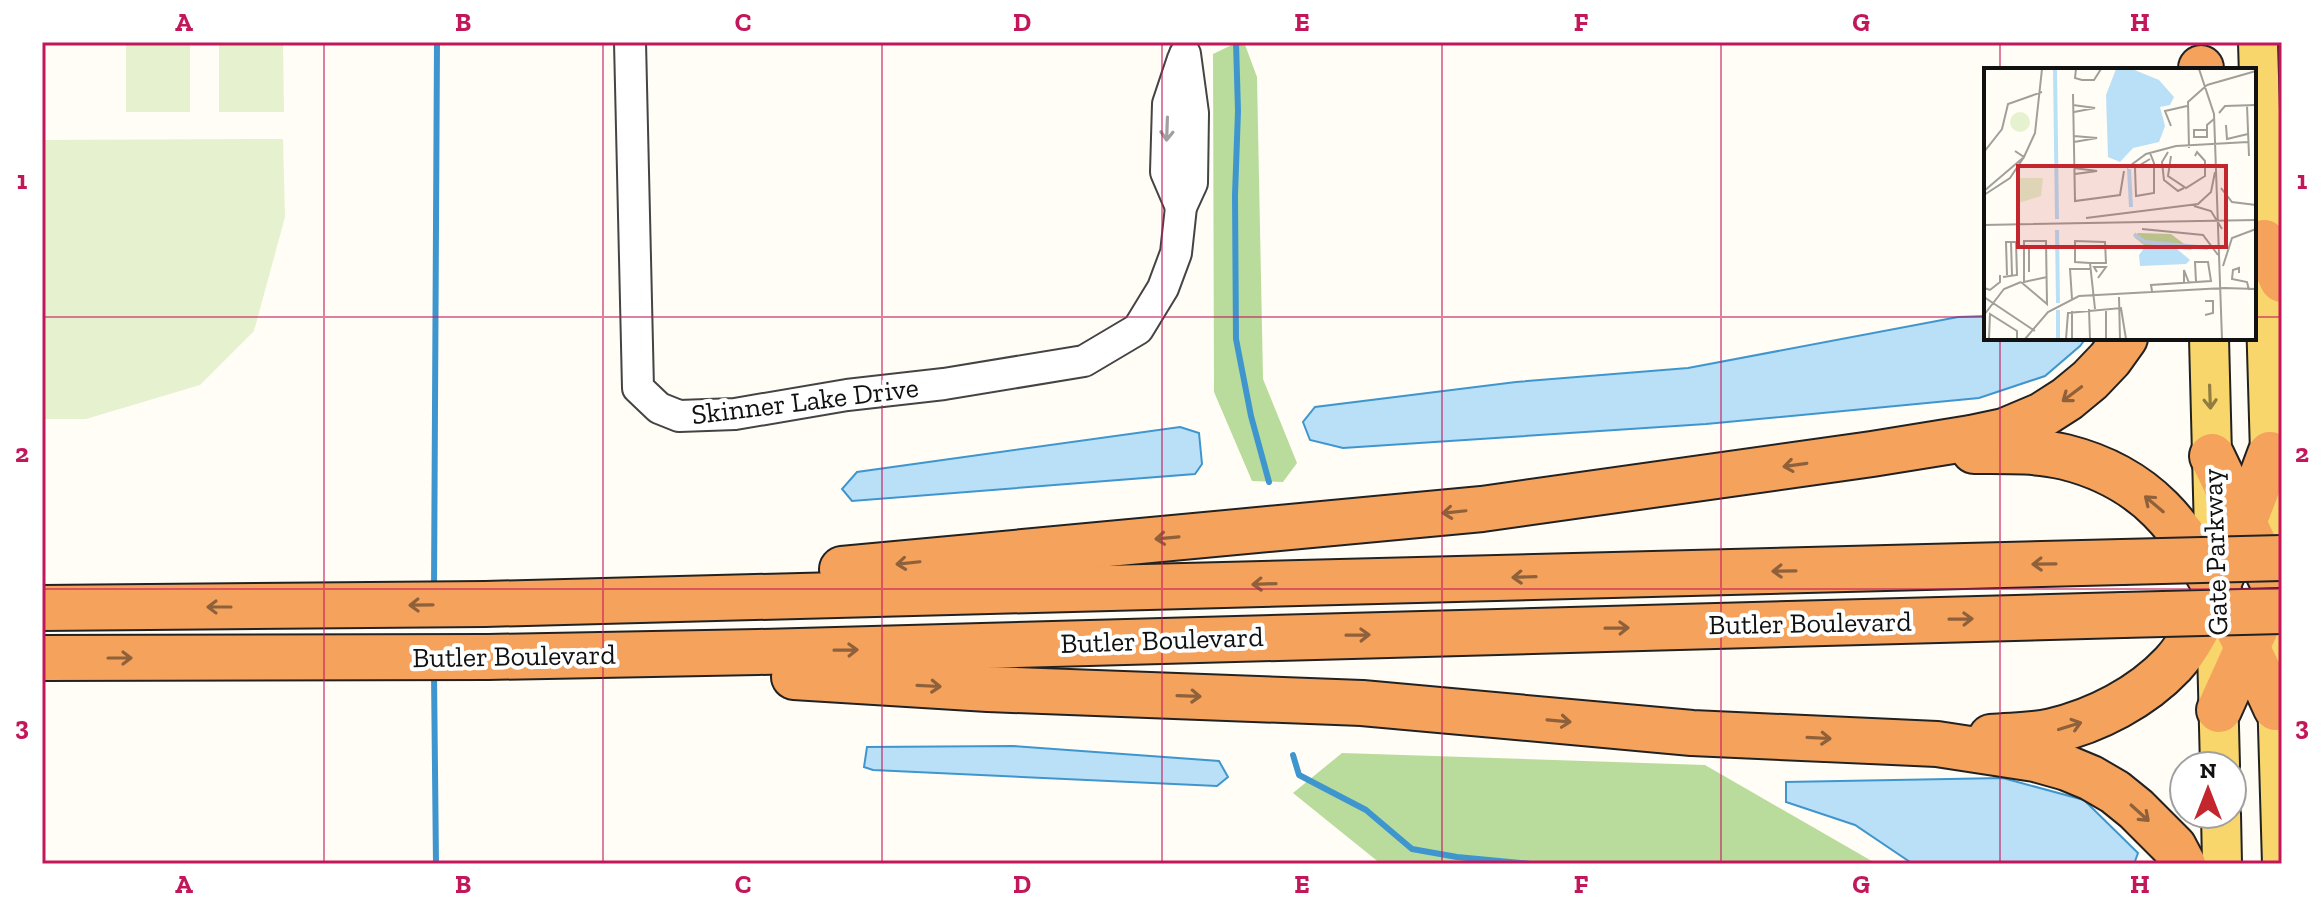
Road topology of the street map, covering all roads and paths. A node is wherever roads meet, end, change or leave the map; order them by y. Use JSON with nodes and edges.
{"nodes":[{"id":1,"x":630,"y":42,"type":"edge"},
{"id":2,"x":2258,"y":42,"type":"edge"},
{"id":3,"x":1191,"y":48,"type":"edge"},
{"id":4,"x":2273,"y":261,"type":"edge"},
{"id":5,"x":2124,"y":340,"type":"edge"},
{"id":6,"x":2209,"y":340,"type":"edge"},
{"id":7,"x":1872,"y":454,"type":"junction"},
{"id":8,"x":2270,"y":454,"type":"junction"},
{"id":9,"x":2212,"y":456,"type":"junction"},
{"id":10,"x":2244,"y":525,"type":"junction"},
{"id":11,"x":2280,"y":586,"type":"edge"},
{"id":12,"x":2216,"y":588,"type":"junction"},
{"id":13,"x":485,"y":604,"type":"junction"},
{"id":14,"x":42,"y":608,"type":"edge"},
{"id":15,"x":2248,"y":646,"type":"junction"},
{"id":16,"x":488,"y":657,"type":"junction"},
{"id":17,"x":42,"y":658,"type":"edge"},
{"id":18,"x":2276,"y":708,"type":"junction"},
{"id":19,"x":2219,"y":710,"type":"junction"},
{"id":20,"x":1937,"y":744,"type":"junction"},
{"id":21,"x":2220,"y":750,"type":"edge"},
{"id":22,"x":2221,"y":830,"type":"edge"},
{"id":23,"x":2183,"y":864,"type":"edge"},
{"id":24,"x":2222,"y":864,"type":"edge"},
{"id":25,"x":2282,"y":864,"type":"edge"}],
"edges":[{"from":1,"to":3,"type":"street","name":"Skinner Lake Drive"},
{"from":2,"to":4,"type":"main road","name":"Gate Parkway"},
{"from":4,"to":8,"type":"main road","name":"Gate Parkway"},
{"from":5,"to":7,"type":"highway","one_way":true},
{"from":6,"to":9,"type":"main road","name":"Gate Parkway","one_way":true},
{"from":12,"to":7,"type":"highway","one_way":true},
{"from":7,"to":13,"type":"highway","one_way":true},
{"from":8,"to":10,"type":"highway"},
{"from":8,"to":11,"type":"main road","name":"Gate Parkway"},
{"from":9,"to":10,"type":"highway"},
{"from":9,"to":12,"type":"main road","name":"Gate Parkway"},
{"from":10,"to":11,"type":"highway"},
{"from":10,"to":12,"type":"highway"},
{"from":11,"to":13,"type":"highway","name":"Butler Boulevard","one_way":true,"bridge":true},
{"from":11,"to":15,"type":"highway"},
{"from":16,"to":11,"type":"highway","name":"Butler Boulevard","one_way":true,"bridge":true},
{"from":11,"to":18,"type":"main road","name":"Gate Parkway"},
{"from":12,"to":15,"type":"highway"},
{"from":12,"to":19,"type":"main road","name":"Gate Parkway"},
{"from":20,"to":12,"type":"highway","one_way":true},
{"from":13,"to":14,"type":"highway","name":"Butler Boulevard","one_way":true},
{"from":15,"to":18,"type":"highway"},
{"from":15,"to":19,"type":"highway"},
{"from":17,"to":16,"type":"highway","name":"Butler Boulevard","one_way":true},
{"from":16,"to":20,"type":"highway","one_way":true},
{"from":18,"to":25,"type":"main road","name":"Gate Parkway"},
{"from":19,"to":21,"type":"main road","name":"Gate Parkway"},
{"from":20,"to":23,"type":"highway","one_way":true},
{"from":22,"to":24,"type":"main road"}]}
